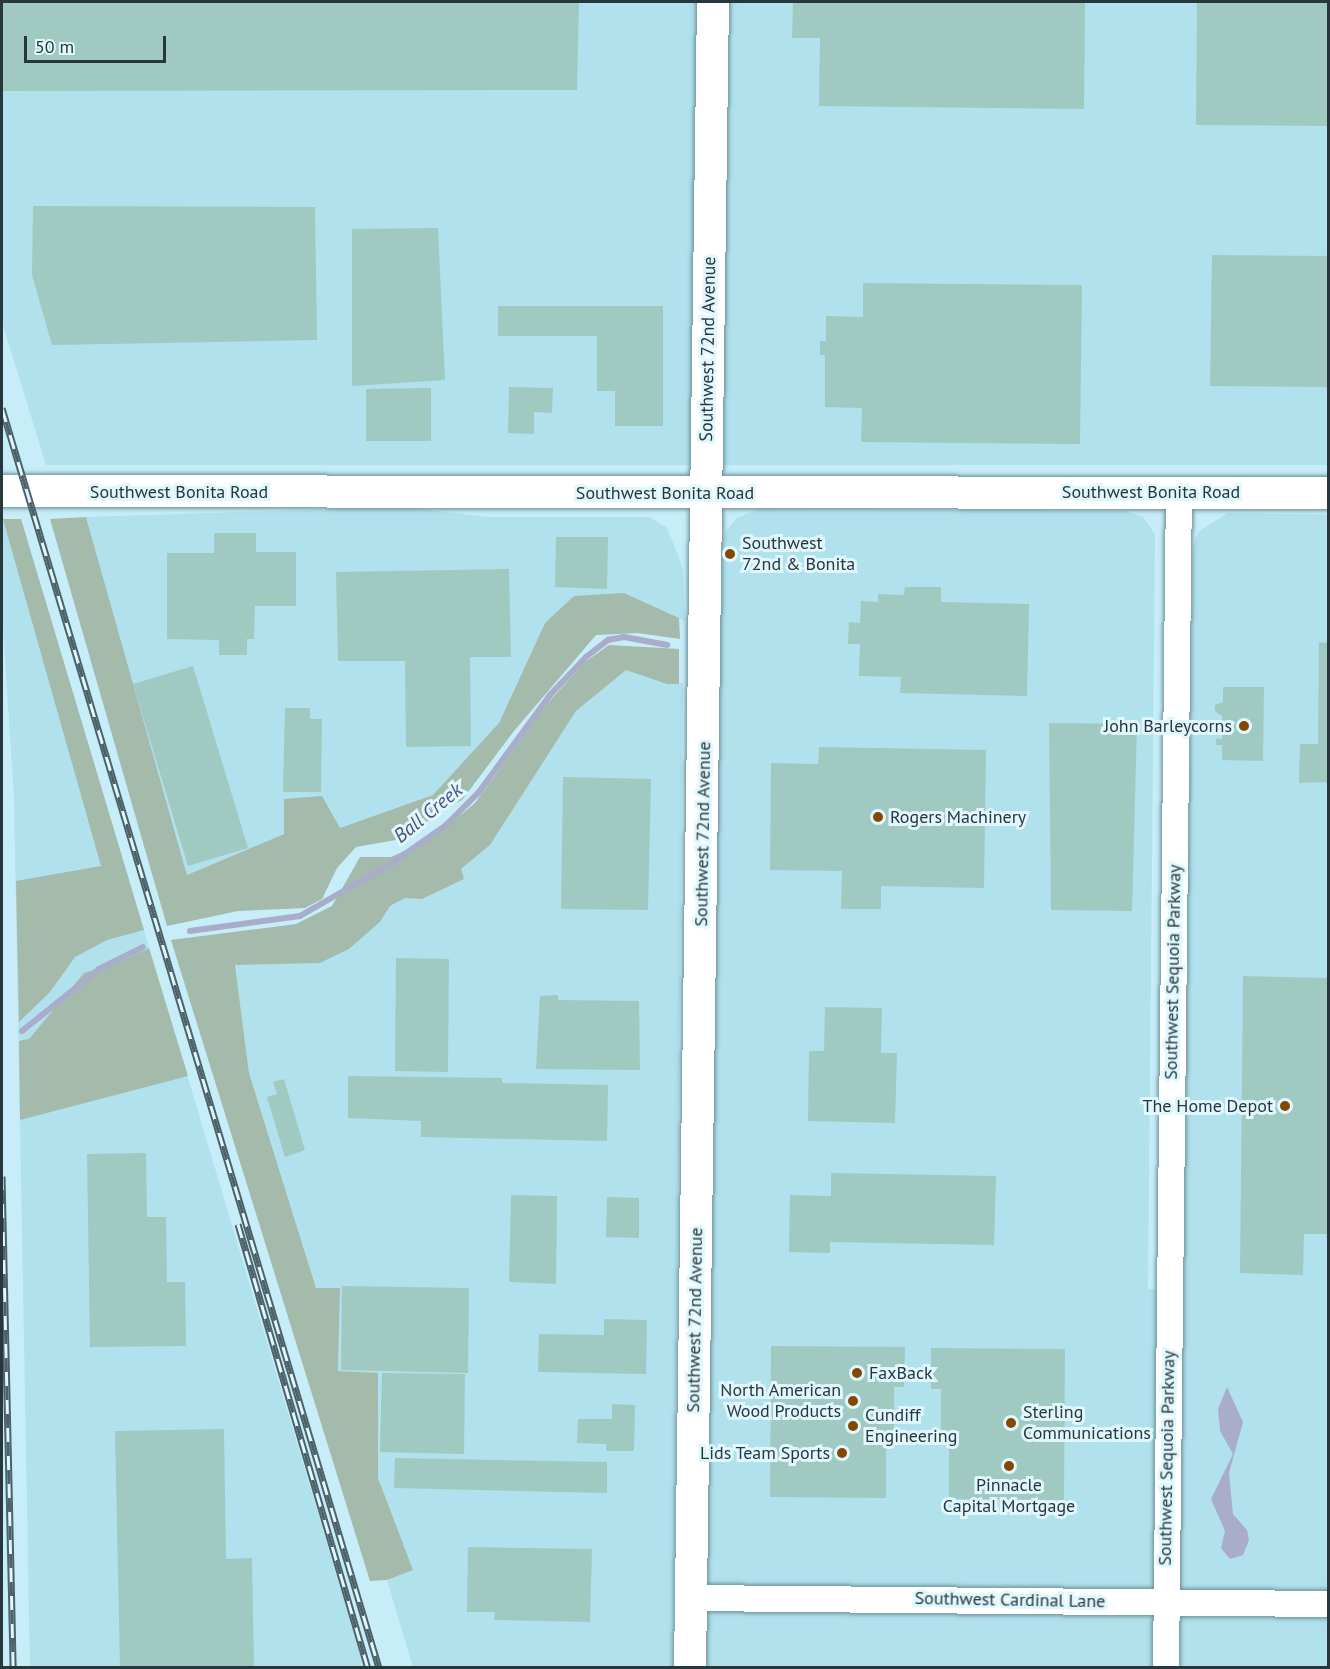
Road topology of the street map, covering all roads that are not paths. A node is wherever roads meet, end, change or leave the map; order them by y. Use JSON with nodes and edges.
{"nodes":[{"id":1,"x":713,"y":2,"type":"edge"},
{"id":2,"x":2,"y":490,"type":"edge"},
{"id":3,"x":1179,"y":492,"type":"junction"},
{"id":4,"x":707,"y":493,"type":"junction"},
{"id":5,"x":1329,"y":493,"type":"edge"},
{"id":6,"x":691,"y":1598,"type":"junction"},
{"id":7,"x":1165,"y":1602,"type":"junction"},
{"id":8,"x":1329,"y":1604,"type":"edge"},
{"id":9,"x":690,"y":1668,"type":"edge"},
{"id":10,"x":1166,"y":1668,"type":"edge"}],
"edges":[{"from":1,"to":4,"type":"main road","name":"Southwest 72nd Avenue"},
{"from":2,"to":4,"type":"main road","name":"Southwest Bonita Road"},
{"from":3,"to":4,"type":"main road","name":"Southwest Bonita Road"},
{"from":3,"to":5,"type":"main road","name":"Southwest Bonita Road"},
{"from":3,"to":7,"type":"street","name":"Southwest Sequoia Parkway"},
{"from":4,"to":6,"type":"main road","name":"Southwest 72nd Avenue"},
{"from":6,"to":7,"type":"street","name":"Southwest Cardinal Lane"},
{"from":6,"to":9,"type":"main road","name":"Southwest 72nd Avenue"},
{"from":7,"to":8,"type":"street","name":"Southwest Cardinal Lane"},
{"from":7,"to":10,"type":"street","name":"Southwest Sequoia Parkway"}]}
